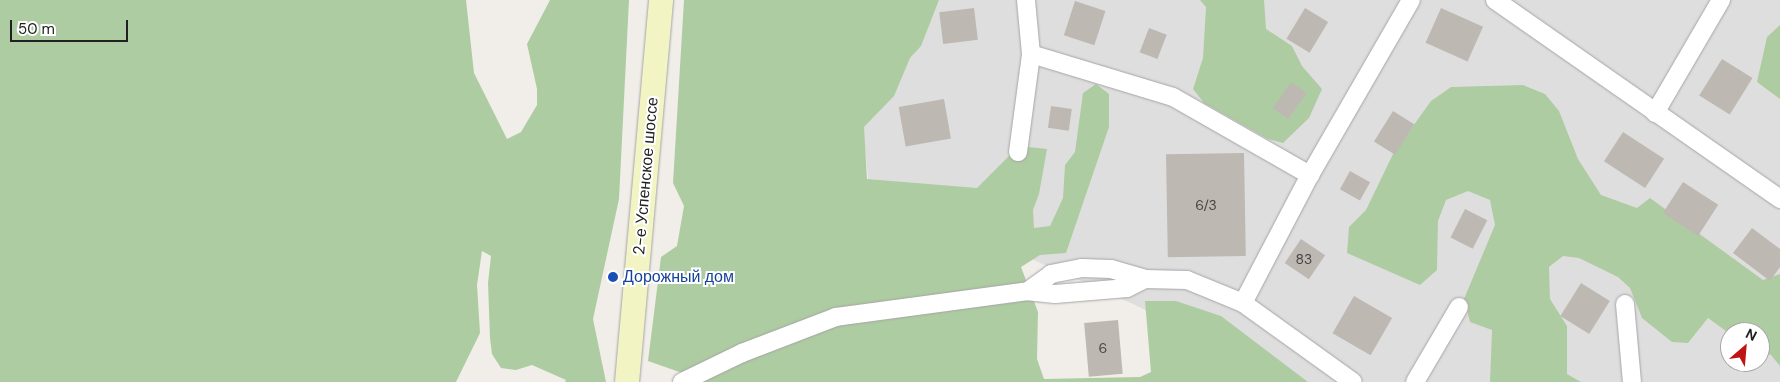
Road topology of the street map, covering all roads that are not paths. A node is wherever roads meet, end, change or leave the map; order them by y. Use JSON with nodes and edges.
{"nodes":[{"id":1,"x":661,"y":0,"type":"edge"},
{"id":2,"x":1026,"y":0,"type":"edge"},
{"id":3,"x":1411,"y":0,"type":"edge"},
{"id":4,"x":1496,"y":0,"type":"edge"},
{"id":5,"x":1721,"y":0,"type":"edge"},
{"id":6,"x":1032,"y":54,"type":"junction"},
{"id":7,"x":1655,"y":113,"type":"junction"},
{"id":8,"x":1018,"y":152,"type":"dead end"},
{"id":9,"x":1310,"y":175,"type":"junction"},
{"id":10,"x":1780,"y":199,"type":"edge"},
{"id":11,"x":1243,"y":303,"type":"junction"},
{"id":12,"x":1624,"y":304,"type":"dead end"},
{"id":13,"x":1459,"y":307,"type":"dead end"},
{"id":14,"x":627,"y":382,"type":"edge"},
{"id":15,"x":682,"y":382,"type":"edge"},
{"id":16,"x":1353,"y":382,"type":"edge"},
{"id":17,"x":1415,"y":382,"type":"edge"},
{"id":18,"x":1632,"y":382,"type":"edge"}],
"edges":[{"from":1,"to":14,"type":"main road","name":"2-е Успенское шоссе"},
{"from":2,"to":6,"type":"street"},
{"from":3,"to":9,"type":"street"},
{"from":4,"to":7,"type":"street"},
{"from":5,"to":7,"type":"street"},
{"from":6,"to":8,"type":"street"},
{"from":6,"to":9,"type":"street"},
{"from":7,"to":10,"type":"street"},
{"from":9,"to":11,"type":"street"},
{"from":11,"to":15,"type":"street"},
{"from":11,"to":16,"type":"street"},
{"from":12,"to":18,"type":"street"},
{"from":13,"to":17,"type":"street"}]}
